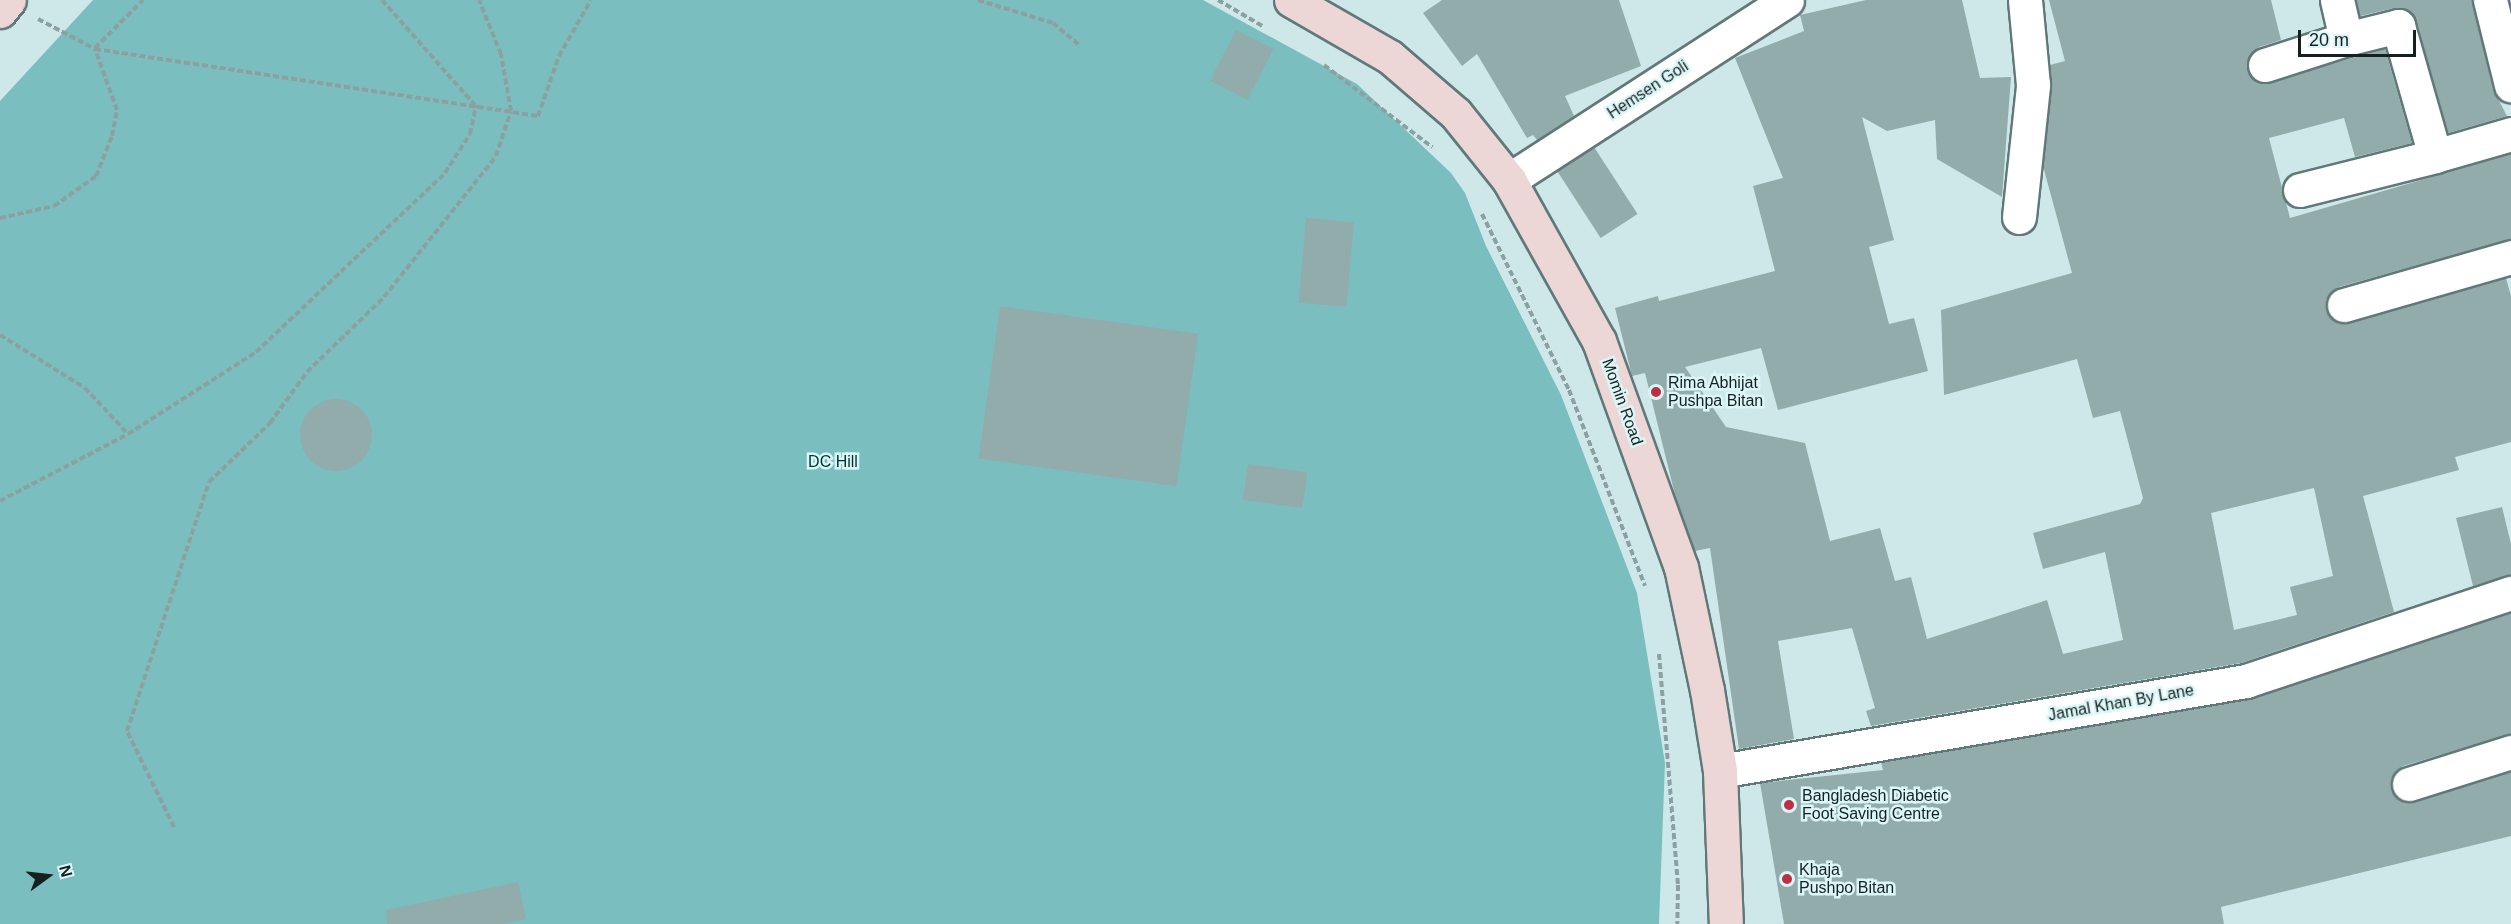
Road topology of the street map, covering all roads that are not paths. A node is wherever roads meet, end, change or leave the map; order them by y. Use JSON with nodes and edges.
{"nodes":[{"id":1,"x":1291,"y":0,"type":"edge"},
{"id":2,"x":1787,"y":0,"type":"edge"},
{"id":3,"x":2025,"y":0,"type":"edge"},
{"id":4,"x":2337,"y":0,"type":"edge"},
{"id":5,"x":2490,"y":0,"type":"edge"},
{"id":6,"x":22,"y":9,"type":"edge"},
{"id":7,"x":0,"y":11,"type":"edge"},
{"id":8,"x":2346,"y":39,"type":"junction"},
{"id":9,"x":2265,"y":65,"type":"dead end"},
{"id":10,"x":2511,"y":85,"type":"edge"},
{"id":11,"x":2511,"y":134,"type":"edge"},
{"id":12,"x":2435,"y":156,"type":"junction"},
{"id":13,"x":1509,"y":180,"type":"junction"},
{"id":14,"x":2300,"y":190,"type":"dead end"},
{"id":15,"x":2019,"y":217,"type":"dead end"},
{"id":16,"x":2510,"y":259,"type":"edge"},
{"id":17,"x":2344,"y":306,"type":"dead end"},
{"id":18,"x":2511,"y":593,"type":"edge"},
{"id":19,"x":2511,"y":752,"type":"edge"},
{"id":20,"x":1720,"y":771,"type":"junction"},
{"id":21,"x":2409,"y":784,"type":"dead end"},
{"id":22,"x":1726,"y":924,"type":"edge"}],
"edges":[{"from":1,"to":13,"type":"main road","name":"Momin Road"},
{"from":2,"to":13,"type":"street","name":"Hemsen Goli"},
{"from":3,"to":15,"type":"street"},
{"from":4,"to":8,"type":"street"},
{"from":5,"to":10,"type":"street"},
{"from":6,"to":7,"type":"main road"},
{"from":8,"to":9,"type":"street"},
{"from":8,"to":12,"type":"street"},
{"from":11,"to":12,"type":"street"},
{"from":12,"to":14,"type":"street"},
{"from":13,"to":20,"type":"main road","name":"Momin Road"},
{"from":16,"to":17,"type":"street"},
{"from":18,"to":20,"type":"street","name":"Jamal Khan By Lane"},
{"from":19,"to":21,"type":"street"},
{"from":20,"to":22,"type":"main road","name":"Momin Road"}]}
